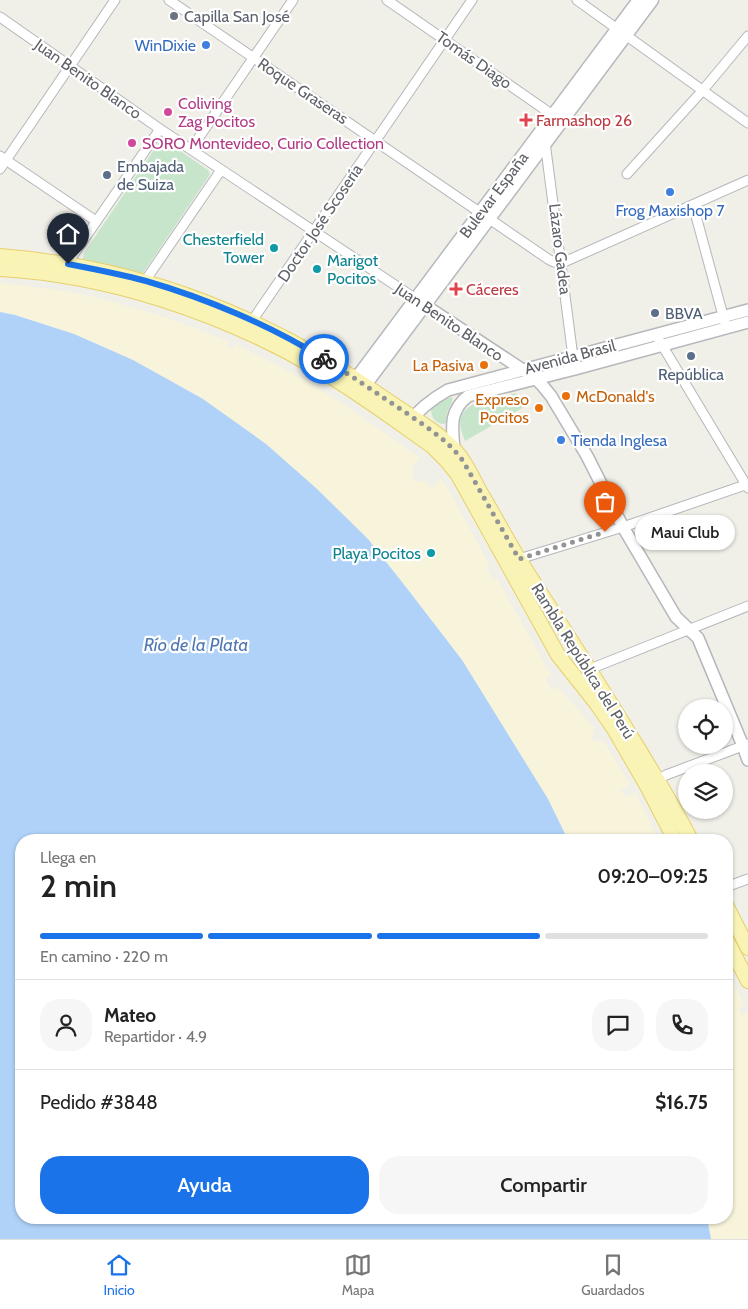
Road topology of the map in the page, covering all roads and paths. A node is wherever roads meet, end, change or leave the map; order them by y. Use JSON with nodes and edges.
{"nodes":[{"id":1,"x":115,"y":0,"type":"edge"},
{"id":2,"x":169,"y":0,"type":"edge"},
{"id":3,"x":293,"y":0,"type":"edge"},
{"id":4,"x":387,"y":0,"type":"edge"},
{"id":5,"x":472,"y":0,"type":"edge"},
{"id":6,"x":577,"y":0,"type":"edge"},
{"id":7,"x":639,"y":0,"type":"edge"},
{"id":8,"x":652,"y":0,"type":"edge"},
{"id":9,"x":0,"y":17,"type":"edge"},
{"id":10,"x":622,"y":32,"type":"junction"},
{"id":11,"x":748,"y":36,"type":"edge"},
{"id":12,"x":445,"y":40,"type":"junction"},
{"id":13,"x":254,"y":58,"type":"junction"},
{"id":14,"x":70,"y":66,"type":"junction"},
{"id":15,"x":703,"y":90,"type":"junction"},
{"id":16,"x":557,"y":118,"type":"junction"},
{"id":17,"x":748,"y":123,"type":"edge"},
{"id":18,"x":160,"y":129,"type":"junction"},
{"id":19,"x":376,"y":140,"type":"junction"},
{"id":20,"x":546,"y":142,"type":"junction"},
{"id":21,"x":191,"y":149,"type":"junction"},
{"id":22,"x":3,"y":158,"type":"edge"},
{"id":23,"x":0,"y":169,"type":"edge"},
{"id":24,"x":222,"y":170,"type":"junction"},
{"id":25,"x":627,"y":174,"type":"dead end"},
{"id":26,"x":748,"y":180,"type":"edge"},
{"id":27,"x":693,"y":205,"type":"junction"},
{"id":28,"x":485,"y":215,"type":"junction"},
{"id":29,"x":96,"y":222,"type":"junction"},
{"id":30,"x":314,"y":231,"type":"junction"},
{"id":31,"x":0,"y":256,"type":"edge"},
{"id":32,"x":562,"y":263,"type":"junction"},
{"id":33,"x":68,"y":264,"type":"junction"},
{"id":34,"x":0,"y":269,"type":"edge"},
{"id":35,"x":145,"y":281,"type":"junction"},
{"id":36,"x":420,"y":302,"type":"junction"},
{"id":37,"x":748,"y":310,"type":"edge"},
{"id":38,"x":252,"y":322,"type":"junction"},
{"id":39,"x":725,"y":322,"type":"junction"},
{"id":40,"x":748,"y":322,"type":"edge"},
{"id":41,"x":656,"y":335,"type":"junction"},
{"id":42,"x":663,"y":345,"type":"junction"},
{"id":43,"x":573,"y":357,"type":"junction"},
{"id":44,"x":521,"y":370,"type":"junction"},
{"id":45,"x":535,"y":378,"type":"junction"},
{"id":46,"x":356,"y":384,"type":"junction"},
{"id":47,"x":409,"y":423,"type":"junction"},
{"id":48,"x":454,"y":449,"type":"junction"},
{"id":49,"x":747,"y":486,"type":"edge"},
{"id":50,"x":623,"y":527,"type":"junction"},
{"id":51,"x":519,"y":559,"type":"junction"},
{"id":52,"x":748,"y":606,"type":"edge"},
{"id":53,"x":689,"y":630,"type":"junction"},
{"id":54,"x":545,"y":632,"type":"junction"},
{"id":55,"x":590,"y":669,"type":"junction"},
{"id":56,"x":746,"y":745,"type":"edge"},
{"id":57,"x":748,"y":760,"type":"edge"},
{"id":58,"x":652,"y":783,"type":"junction"},
{"id":59,"x":666,"y":822,"type":"junction"},
{"id":60,"x":672,"y":834,"type":"edge"},
{"id":61,"x":679,"y":834,"type":"edge"},
{"id":62,"x":688,"y":834,"type":"edge"},
{"id":63,"x":748,"y":879,"type":"edge"},
{"id":64,"x":733,"y":884,"type":"edge"},
{"id":65,"x":733,"y":919,"type":"edge"},
{"id":66,"x":748,"y":948,"type":"edge"},
{"id":67,"x":733,"y":952,"type":"edge"},
{"id":68,"x":748,"y":981,"type":"edge"}],
"edges":[{"from":1,"to":14,"type":"street"},
{"from":2,"to":13,"type":"street","name":"Roque Graseras"},
{"from":3,"to":13,"type":"street"},
{"from":4,"to":12,"type":"street","name":"Tomás Diago"},
{"from":5,"to":12,"type":"street","name":"Doctor José Scosería"},
{"from":6,"to":10,"type":"street"},
{"from":7,"to":10,"type":"main road","name":"Bulevar España"},
{"from":8,"to":10,"type":"main road","name":"Bulevar España"},
{"from":9,"to":14,"type":"street","name":"Juan Benito Blanco"},
{"from":10,"to":15,"type":"street"},
{"from":10,"to":16,"type":"main road","name":"Bulevar España"},
{"from":11,"to":15,"type":"street"},
{"from":12,"to":16,"type":"street","name":"Tomás Diago"},
{"from":12,"to":19,"type":"street","name":"Doctor José Scosería"},
{"from":13,"to":19,"type":"street","name":"Roque Graseras"},
{"from":13,"to":21,"type":"street"},
{"from":14,"to":18,"type":"street","name":"Juan Benito Blanco"},
{"from":14,"to":22,"type":"street"},
{"from":15,"to":17,"type":"street"},
{"from":15,"to":25,"type":"street"},
{"from":16,"to":20,"type":"main road","name":"Bulevar España"},
{"from":16,"to":28,"type":"main road","name":"Bulevar España"},
{"from":18,"to":21,"type":"street","name":"Juan Benito Blanco"},
{"from":18,"to":29,"type":"street"},
{"from":19,"to":28,"type":"street","name":"Roque Graseras"},
{"from":19,"to":30,"type":"street","name":"Doctor José Scosería"},
{"from":20,"to":28,"type":"main road","name":"Bulevar España"},
{"from":20,"to":32,"type":"street","name":"Lázaro Gadea"},
{"from":21,"to":24,"type":"street","name":"Juan Benito Blanco"},
{"from":22,"to":23,"type":"street"},
{"from":22,"to":29,"type":"street"},
{"from":24,"to":30,"type":"street","name":"Juan Benito Blanco"},
{"from":24,"to":35,"type":"street"},
{"from":26,"to":27,"type":"street"},
{"from":27,"to":32,"type":"street"},
{"from":27,"to":39,"type":"street"},
{"from":28,"to":32,"type":"street","name":"Roque Graseras"},
{"from":28,"to":36,"type":"main road","name":"Bulevar España"},
{"from":29,"to":33,"type":"street"},
{"from":30,"to":36,"type":"street","name":"Juan Benito Blanco"},
{"from":30,"to":38,"type":"street","name":"Doctor José Scosería"},
{"from":31,"to":33,"type":"main road","name":"Rambla República del Perú"},
{"from":32,"to":43,"type":"street","name":"Lázaro Gadea"},
{"from":33,"to":35,"type":"main road","name":"Rambla República del Perú"},
{"from":34,"to":46,"type":"main road","name":"Rambla República del Perú"},
{"from":35,"to":38,"type":"main road","name":"Rambla República del Perú"},
{"from":36,"to":44,"type":"street","name":"Juan Benito Blanco"},
{"from":36,"to":46,"type":"main road","name":"Bulevar España"},
{"from":37,"to":39,"type":"street","name":"Avenida Brasil"},
{"from":38,"to":46,"type":"main road","name":"Rambla República del Perú"},
{"from":39,"to":40,"type":"street","name":"Avenida Brasil"},
{"from":39,"to":41,"type":"street","name":"Avenida Brasil"},
{"from":39,"to":42,"type":"street","name":"Avenida Brasil"},
{"from":41,"to":42,"type":"street"},
{"from":41,"to":43,"type":"street","name":"Avenida Brasil"},
{"from":42,"to":45,"type":"street","name":"Avenida Brasil"},
{"from":42,"to":49,"type":"street"},
{"from":43,"to":44,"type":"street","name":"Avenida Brasil"},
{"from":44,"to":45,"type":"street","name":"Juan Benito Blanco"},
{"from":44,"to":47,"type":"street","name":"Avenida Brasil"},
{"from":45,"to":48,"type":"street","name":"Avenida Brasil"},
{"from":45,"to":50,"type":"street","name":"Juan Benito Blanco"},
{"from":46,"to":47,"type":"main road","name":"Rambla República del Perú"},
{"from":47,"to":48,"type":"main road","name":"Rambla República del Perú"},
{"from":47,"to":54,"type":"main road","name":"Rambla República del Perú"},
{"from":48,"to":51,"type":"main road","name":"Rambla República del Perú"},
{"from":49,"to":50,"type":"street"},
{"from":50,"to":51,"type":"street"},
{"from":50,"to":53,"type":"street","name":"Juan Benito Blanco"},
{"from":51,"to":55,"type":"main road","name":"Rambla República del Perú"},
{"from":52,"to":53,"type":"street"},
{"from":53,"to":55,"type":"street"},
{"from":53,"to":56,"type":"street","name":"Juan Benito Blanco"},
{"from":54,"to":55,"type":"main road"},
{"from":54,"to":58,"type":"main road","name":"Rambla República del Perú"},
{"from":55,"to":58,"type":"main road","name":"Rambla República del Perú"},
{"from":56,"to":57,"type":"street","name":"Juan Benito Blanco"},
{"from":56,"to":58,"type":"street"},
{"from":58,"to":59,"type":"main road","name":"Rambla República del Perú"},
{"from":58,"to":62,"type":"main road","name":"Rambla República del Perú"},
{"from":59,"to":60,"type":"main road","name":"Rambla República del Perú"},
{"from":59,"to":61,"type":"main road"},
{"from":63,"to":64,"type":"street"},
{"from":65,"to":66,"type":"main road"},
{"from":67,"to":68,"type":"main road"}]}
